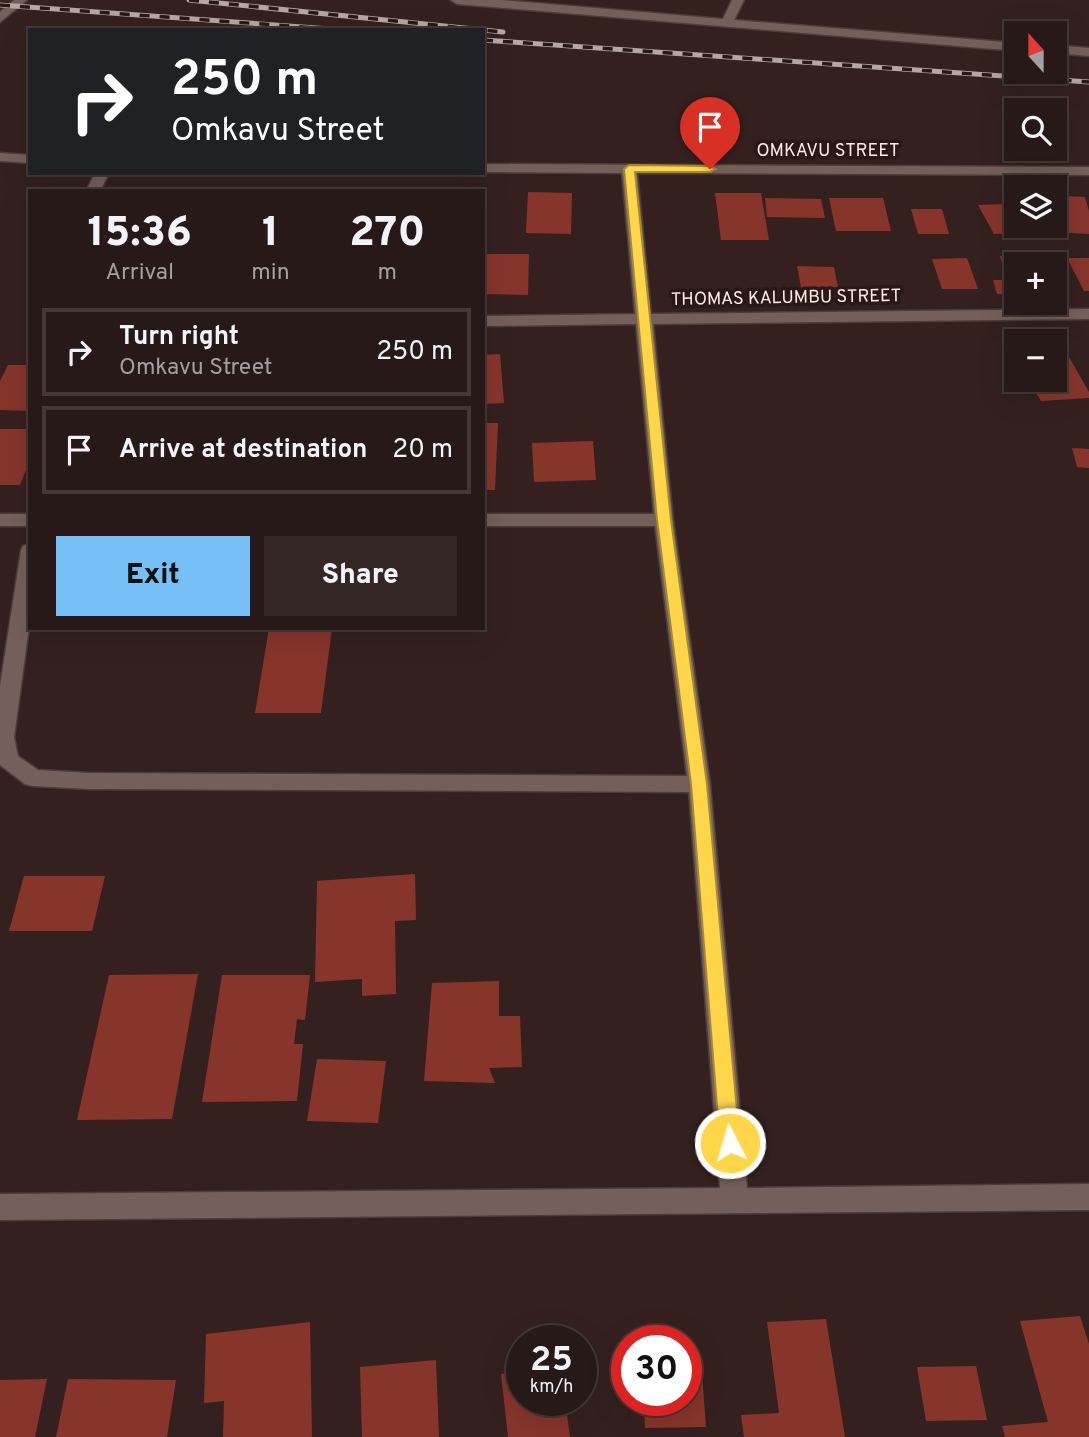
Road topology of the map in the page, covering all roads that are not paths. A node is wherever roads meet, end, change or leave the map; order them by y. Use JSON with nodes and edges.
{"nodes":[{"id":1,"x":21,"y":0,"type":"edge"},
{"id":2,"x":457,"y":0,"type":"edge"},
{"id":3,"x":738,"y":0,"type":"edge"},
{"id":4,"x":0,"y":18,"type":"edge"},
{"id":5,"x":727,"y":22,"type":"junction"},
{"id":6,"x":1004,"y":46,"type":"edge"},
{"id":7,"x":1068,"y":50,"type":"edge"},
{"id":8,"x":1089,"y":52,"type":"edge"},
{"id":9,"x":0,"y":157,"type":"edge"},
{"id":10,"x":28,"y":159,"type":"edge"},
{"id":11,"x":485,"y":168,"type":"edge"},
{"id":12,"x":629,"y":169,"type":"junction"},
{"id":13,"x":1089,"y":171,"type":"edge"},
{"id":14,"x":1089,"y":314,"type":"edge"},
{"id":15,"x":642,"y":318,"type":"junction"},
{"id":16,"x":485,"y":321,"type":"edge"},
{"id":17,"x":0,"y":520,"type":"edge"},
{"id":18,"x":28,"y":520,"type":"edge"},
{"id":19,"x":485,"y":520,"type":"edge"},
{"id":20,"x":664,"y":520,"type":"junction"},
{"id":21,"x":28,"y":564,"type":"edge"},
{"id":22,"x":699,"y":784,"type":"junction"},
{"id":23,"x":734,"y":1198,"type":"junction"},
{"id":24,"x":1089,"y":1198,"type":"edge"},
{"id":25,"x":0,"y":1206,"type":"edge"}],
"edges":[{"from":1,"to":4,"type":"street"},
{"from":2,"to":5,"type":"street"},
{"from":3,"to":5,"type":"street"},
{"from":5,"to":6,"type":"street"},
{"from":7,"to":8,"type":"street"},
{"from":9,"to":10,"type":"street"},
{"from":11,"to":12,"type":"street","name":"OMKAVU STREET"},
{"from":12,"to":13,"type":"street","name":"OMKAVU STREET"},
{"from":12,"to":15,"type":"street"},
{"from":14,"to":15,"type":"street","name":"THOMAS KALUMBU STREET"},
{"from":15,"to":16,"type":"street","name":"THOMAS KALUMBU STREET"},
{"from":15,"to":20,"type":"street"},
{"from":17,"to":18,"type":"street"},
{"from":19,"to":20,"type":"street"},
{"from":20,"to":22,"type":"street"},
{"from":21,"to":22,"type":"street"},
{"from":22,"to":23,"type":"street"},
{"from":23,"to":24,"type":"street"},
{"from":23,"to":25,"type":"street"}]}
